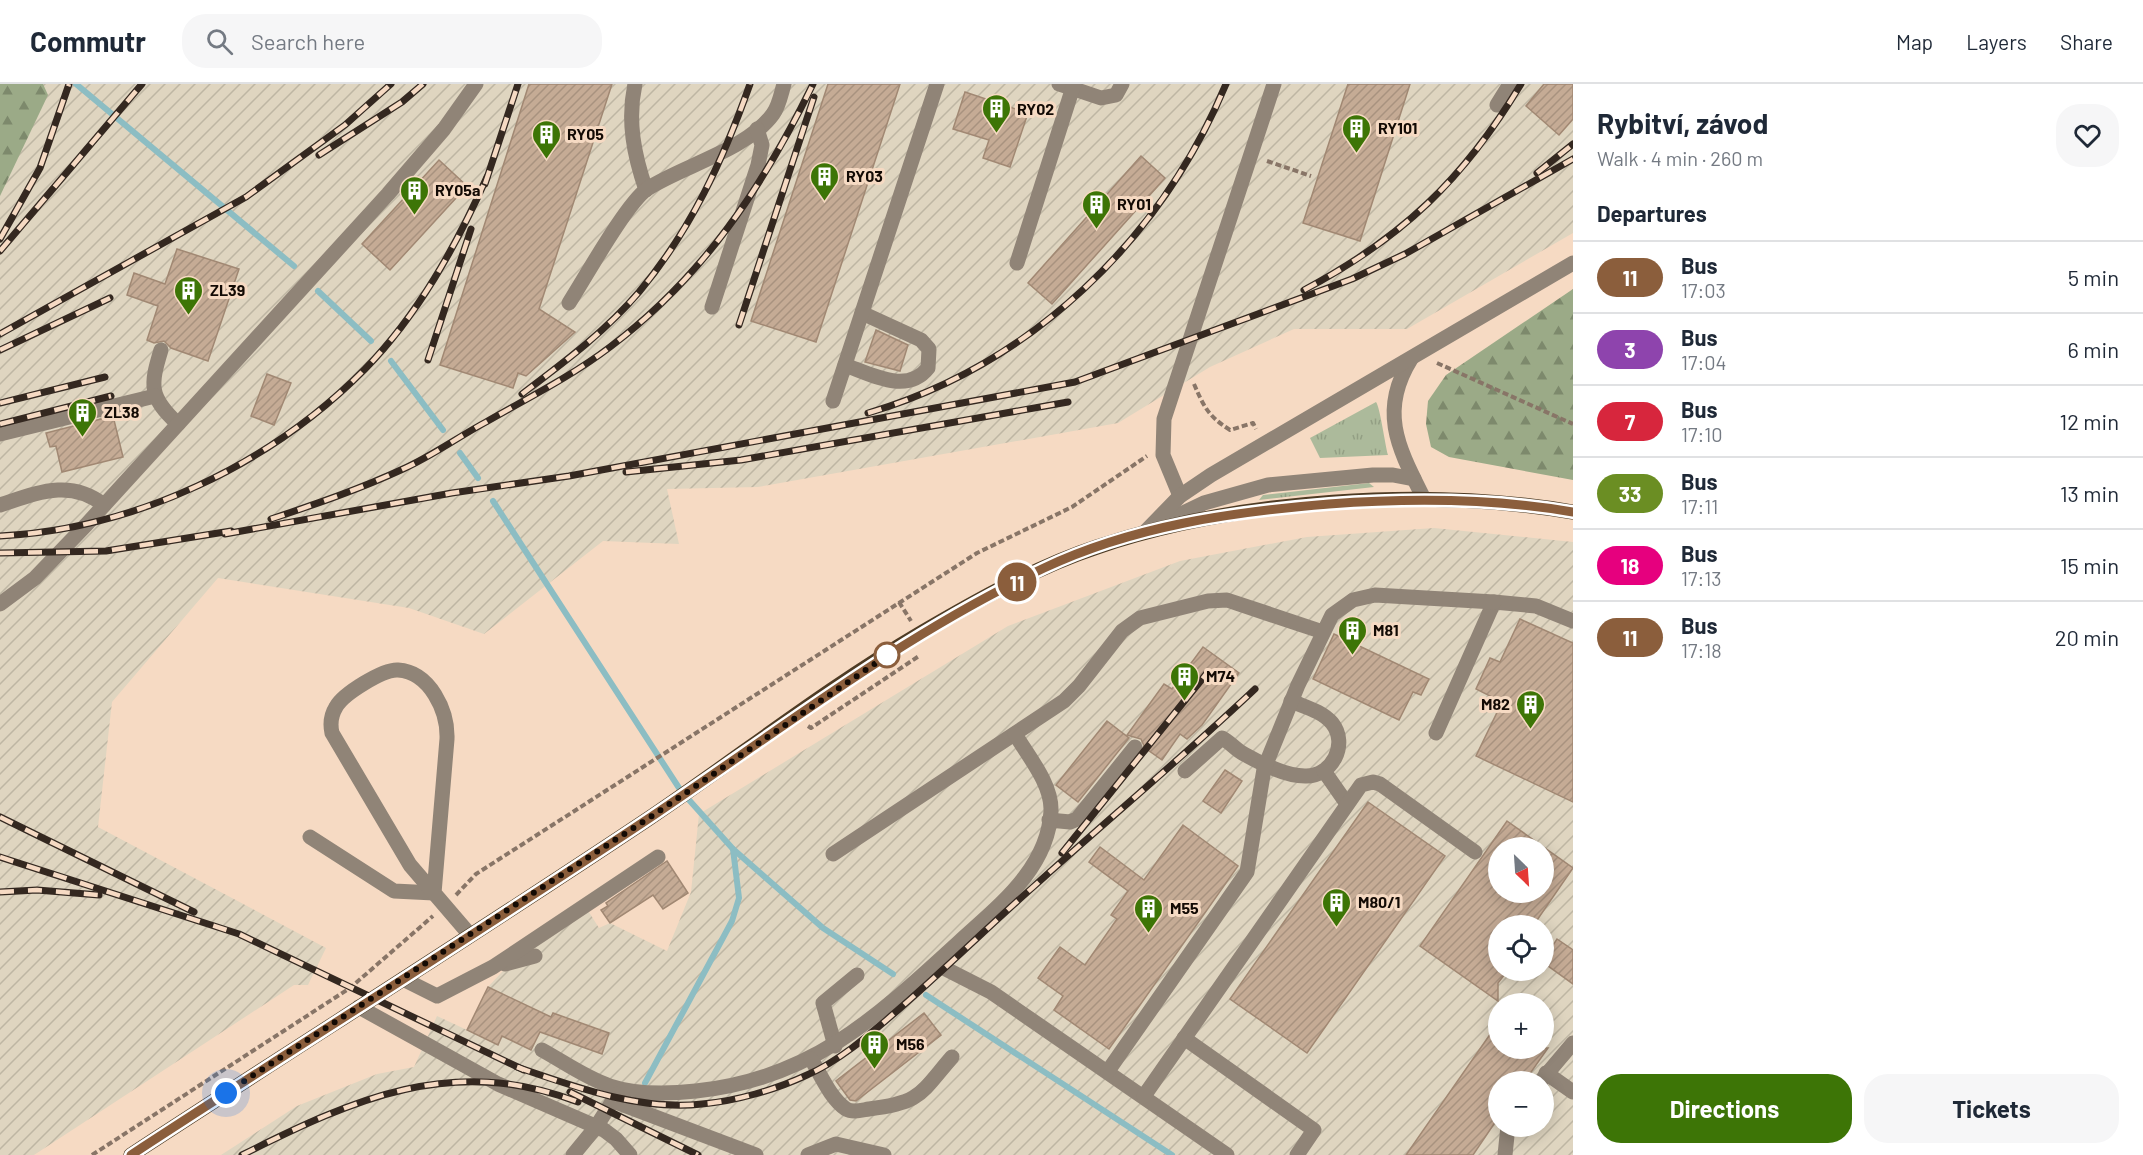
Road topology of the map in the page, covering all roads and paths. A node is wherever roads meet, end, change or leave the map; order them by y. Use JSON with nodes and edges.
{"nodes":[{"id":1,"x":476,"y":84,"type":"edge"},
{"id":2,"x":635,"y":84,"type":"edge"},
{"id":3,"x":784,"y":84,"type":"edge"},
{"id":4,"x":937,"y":84,"type":"edge"},
{"id":5,"x":1122,"y":84,"type":"edge"},
{"id":6,"x":1274,"y":84,"type":"edge"},
{"id":7,"x":1510,"y":84,"type":"edge"},
{"id":8,"x":1068,"y":86,"type":"edge"},
{"id":9,"x":1497,"y":105,"type":"dead end"},
{"id":10,"x":757,"y":129,"type":"junction"},
{"id":11,"x":1251,"y":156,"type":"junction"},
{"id":12,"x":1311,"y":176,"type":"dead end"},
{"id":13,"x":646,"y":190,"type":"junction"},
{"id":14,"x":1017,"y":263,"type":"dead end"},
{"id":15,"x":1573,"y":263,"type":"edge"},
{"id":16,"x":569,"y":303,"type":"dead end"},
{"id":17,"x":712,"y":307,"type":"dead end"},
{"id":18,"x":862,"y":314,"type":"junction"},
{"id":19,"x":161,"y":350,"type":"dead end"},
{"id":20,"x":1413,"y":357,"type":"junction"},
{"id":21,"x":1182,"y":363,"type":"junction"},
{"id":22,"x":845,"y":365,"type":"junction"},
{"id":23,"x":155,"y":396,"type":"junction"},
{"id":24,"x":833,"y":401,"type":"dead end"},
{"id":25,"x":1253,"y":423,"type":"dead end"},
{"id":26,"x":177,"y":424,"type":"junction"},
{"id":27,"x":1573,"y":424,"type":"edge"},
{"id":28,"x":0,"y":434,"type":"edge"},
{"id":29,"x":1162,"y":445,"type":"junction"},
{"id":30,"x":1414,"y":479,"type":"junction"},
{"id":31,"x":1180,"y":496,"type":"junction"},
{"id":32,"x":1424,"y":499,"type":"junction"},
{"id":33,"x":0,"y":505,"type":"edge"},
{"id":34,"x":104,"y":505,"type":"junction"},
{"id":35,"x":1573,"y":512,"type":"edge"},
{"id":36,"x":1146,"y":531,"type":"junction"},
{"id":37,"x":1494,"y":602,"type":"junction"},
{"id":38,"x":0,"y":603,"type":"edge"},
{"id":39,"x":1573,"y":621,"type":"edge"},
{"id":40,"x":1323,"y":632,"type":"junction"},
{"id":41,"x":915,"y":660,"type":"dead end"},
{"id":42,"x":1291,"y":701,"type":"junction"},
{"id":43,"x":796,"y":716,"type":"junction"},
{"id":44,"x":1436,"y":733,"type":"dead end"},
{"id":45,"x":1015,"y":734,"type":"junction"},
{"id":46,"x":1135,"y":747,"type":"dead end"},
{"id":47,"x":1266,"y":763,"type":"junction"},
{"id":48,"x":1185,"y":771,"type":"dead end"},
{"id":49,"x":1324,"y":771,"type":"junction"},
{"id":50,"x":1347,"y":804,"type":"junction"},
{"id":51,"x":1049,"y":820,"type":"junction"},
{"id":52,"x":310,"y":837,"type":"dead end"},
{"id":53,"x":1475,"y":852,"type":"dead end"},
{"id":54,"x":833,"y":854,"type":"dead end"},
{"id":55,"x":658,"y":857,"type":"dead end"},
{"id":56,"x":434,"y":892,"type":"junction"},
{"id":57,"x":445,"y":905,"type":"junction"},
{"id":58,"x":470,"y":934,"type":"junction"},
{"id":59,"x":535,"y":956,"type":"dead end"},
{"id":60,"x":936,"y":964,"type":"junction"},
{"id":61,"x":493,"y":967,"type":"junction"},
{"id":62,"x":857,"y":975,"type":"dead end"},
{"id":63,"x":403,"y":979,"type":"junction"},
{"id":64,"x":359,"y":1007,"type":"junction"},
{"id":65,"x":1184,"y":1038,"type":"junction"},
{"id":66,"x":1573,"y":1043,"type":"edge"},
{"id":67,"x":835,"y":1046,"type":"junction"},
{"id":68,"x":542,"y":1050,"type":"dead end"},
{"id":69,"x":952,"y":1057,"type":"dead end"},
{"id":70,"x":811,"y":1059,"type":"junction"},
{"id":71,"x":1108,"y":1071,"type":"junction"},
{"id":72,"x":1548,"y":1071,"type":"edge"},
{"id":73,"x":1554,"y":1082,"type":"edge"},
{"id":74,"x":1573,"y":1092,"type":"edge"},
{"id":75,"x":617,"y":1095,"type":"junction"},
{"id":76,"x":1144,"y":1096,"type":"junction"},
{"id":77,"x":596,"y":1126,"type":"junction"},
{"id":78,"x":1507,"y":1137,"type":"edge"},
{"id":79,"x":92,"y":1155,"type":"edge"},
{"id":80,"x":130,"y":1155,"type":"edge"},
{"id":81,"x":573,"y":1155,"type":"edge"},
{"id":82,"x":630,"y":1155,"type":"edge"},
{"id":83,"x":756,"y":1155,"type":"edge"},
{"id":84,"x":808,"y":1155,"type":"edge"},
{"id":85,"x":884,"y":1155,"type":"edge"},
{"id":86,"x":1227,"y":1155,"type":"edge"},
{"id":87,"x":1297,"y":1155,"type":"edge"},
{"id":88,"x":1505,"y":1155,"type":"edge"}],
"edges":[{"from":1,"to":26,"type":"street"},
{"from":2,"to":13,"type":"street"},
{"from":3,"to":10,"type":"street"},
{"from":4,"to":18,"type":"street"},
{"from":5,"to":8,"type":"street"},
{"from":6,"to":11,"type":"street"},
{"from":7,"to":9,"type":"street"},
{"from":8,"to":14,"type":"street"},
{"from":10,"to":13,"type":"street"},
{"from":10,"to":17,"type":"street"},
{"from":11,"to":12,"type":"path"},
{"from":11,"to":21,"type":"street"},
{"from":13,"to":16,"type":"street"},
{"from":15,"to":20,"type":"street"},
{"from":18,"to":22,"type":"street"},
{"from":18,"to":22,"type":"street"},
{"from":19,"to":23,"type":"street"},
{"from":20,"to":27,"type":"path"},
{"from":20,"to":30,"type":"street"},
{"from":20,"to":31,"type":"street"},
{"from":21,"to":25,"type":"path"},
{"from":21,"to":29,"type":"street"},
{"from":22,"to":24,"type":"street"},
{"from":23,"to":26,"type":"street"},
{"from":23,"to":28,"type":"street"},
{"from":26,"to":34,"type":"street"},
{"from":29,"to":31,"type":"street"},
{"from":29,"to":57,"type":"path"},
{"from":30,"to":32,"type":"street"},
{"from":30,"to":36,"type":"street"},
{"from":31,"to":36,"type":"street"},
{"from":32,"to":35,"type":"main road"},
{"from":32,"to":36,"type":"main road"},
{"from":33,"to":34,"type":"street"},
{"from":34,"to":38,"type":"street"},
{"from":36,"to":43,"type":"main road"},
{"from":37,"to":39,"type":"street"},
{"from":37,"to":40,"type":"street"},
{"from":37,"to":44,"type":"street"},
{"from":40,"to":42,"type":"street"},
{"from":40,"to":45,"type":"street"},
{"from":41,"to":43,"type":"path"},
{"from":42,"to":47,"type":"street"},
{"from":42,"to":49,"type":"street"},
{"from":43,"to":58,"type":"main road"},
{"from":45,"to":51,"type":"street"},
{"from":45,"to":54,"type":"street"},
{"from":46,"to":51,"type":"street"},
{"from":47,"to":48,"type":"street"},
{"from":47,"to":49,"type":"street"},
{"from":47,"to":71,"type":"street"},
{"from":49,"to":50,"type":"street"},
{"from":50,"to":53,"type":"street"},
{"from":50,"to":65,"type":"street"},
{"from":51,"to":60,"type":"street"},
{"from":52,"to":56,"type":"street"},
{"from":55,"to":61,"type":"street"},
{"from":56,"to":56,"type":"street"},
{"from":56,"to":57,"type":"street"},
{"from":57,"to":58,"type":"street"},
{"from":57,"to":79,"type":"path"},
{"from":58,"to":63,"type":"main road"},
{"from":59,"to":61,"type":"street"},
{"from":60,"to":67,"type":"street"},
{"from":60,"to":71,"type":"street"},
{"from":61,"to":63,"type":"street"},
{"from":62,"to":67,"type":"street"},
{"from":63,"to":64,"type":"main road"},
{"from":64,"to":77,"type":"street"},
{"from":64,"to":80,"type":"main road"},
{"from":65,"to":76,"type":"street"},
{"from":65,"to":87,"type":"street"},
{"from":66,"to":72,"type":"street"},
{"from":67,"to":70,"type":"street"},
{"from":68,"to":75,"type":"street"},
{"from":69,"to":70,"type":"street"},
{"from":70,"to":75,"type":"street"},
{"from":71,"to":76,"type":"street"},
{"from":73,"to":74,"type":"street"},
{"from":75,"to":77,"type":"street"},
{"from":75,"to":83,"type":"street"},
{"from":76,"to":86,"type":"street"},
{"from":77,"to":81,"type":"street"},
{"from":77,"to":82,"type":"street"},
{"from":78,"to":88,"type":"street"},
{"from":84,"to":85,"type":"street"}]}
